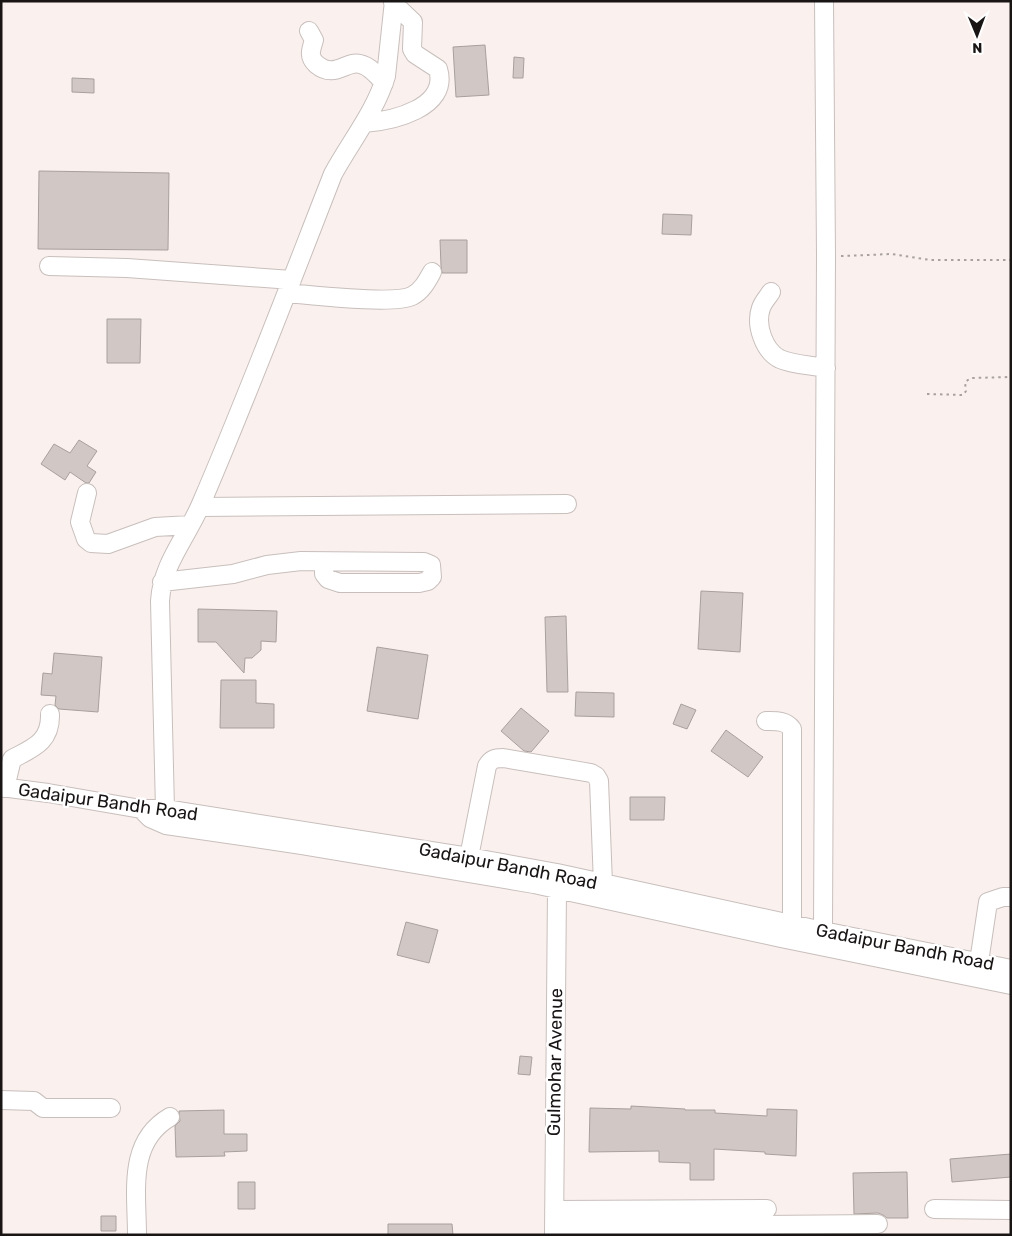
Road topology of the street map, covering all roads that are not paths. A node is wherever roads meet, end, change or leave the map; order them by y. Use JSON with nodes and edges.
{"nodes":[{"id":1,"x":824,"y":1,"type":"edge"},
{"id":2,"x":393,"y":2,"type":"edge"},
{"id":3,"x":309,"y":31,"type":"dead end"},
{"id":4,"x":384,"y":83,"type":"junction"},
{"id":5,"x":364,"y":123,"type":"junction"},
{"id":6,"x":49,"y":266,"type":"dead end"},
{"id":7,"x":432,"y":272,"type":"dead end"},
{"id":8,"x":290,"y":287,"type":"junction"},
{"id":9,"x":771,"y":292,"type":"dead end"},
{"id":10,"x":826,"y":368,"type":"junction"},
{"id":11,"x":87,"y":493,"type":"dead end"},
{"id":12,"x":566,"y":504,"type":"dead end"},
{"id":13,"x":200,"y":507,"type":"junction"},
{"id":14,"x":190,"y":525,"type":"junction"},
{"id":15,"x":324,"y":562,"type":"junction"},
{"id":16,"x":162,"y":582,"type":"junction"},
{"id":17,"x":50,"y":714,"type":"dead end"},
{"id":18,"x":766,"y":721,"type":"dead end"},
{"id":19,"x":3,"y":788,"type":"edge"},
{"id":20,"x":165,"y":809,"type":"junction"},
{"id":21,"x":141,"y":810,"type":"junction"},
{"id":22,"x":469,"y":857,"type":"junction"},
{"id":23,"x":603,"y":884,"type":"junction"},
{"id":24,"x":557,"y":889,"type":"junction"},
{"id":25,"x":1011,"y":897,"type":"edge"},
{"id":26,"x":792,"y":923,"type":"junction"},
{"id":27,"x":823,"y":931,"type":"junction"},
{"id":28,"x":979,"y":962,"type":"junction"},
{"id":29,"x":1011,"y":969,"type":"edge"},
{"id":30,"x":1011,"y":985,"type":"edge"},
{"id":31,"x":1,"y":1100,"type":"edge"},
{"id":32,"x":111,"y":1108,"type":"dead end"},
{"id":33,"x":170,"y":1117,"type":"dead end"},
{"id":34,"x":767,"y":1209,"type":"dead end"},
{"id":35,"x":934,"y":1209,"type":"dead end"},
{"id":36,"x":1011,"y":1210,"type":"edge"},
{"id":37,"x":554,"y":1224,"type":"edge"},
{"id":38,"x":878,"y":1224,"type":"dead end"},
{"id":39,"x":137,"y":1235,"type":"edge"}],
"edges":[{"from":1,"to":10,"type":"street"},
{"from":2,"to":4,"type":"street"},
{"from":2,"to":5,"type":"street"},
{"from":3,"to":4,"type":"street"},
{"from":4,"to":5,"type":"street"},
{"from":5,"to":8,"type":"street"},
{"from":6,"to":8,"type":"street"},
{"from":7,"to":8,"type":"street"},
{"from":8,"to":13,"type":"street"},
{"from":9,"to":10,"type":"street"},
{"from":10,"to":27,"type":"street"},
{"from":11,"to":14,"type":"street"},
{"from":12,"to":13,"type":"street"},
{"from":13,"to":14,"type":"street"},
{"from":14,"to":16,"type":"street"},
{"from":15,"to":15,"type":"street"},
{"from":15,"to":16,"type":"street"},
{"from":16,"to":20,"type":"street"},
{"from":17,"to":19,"type":"street"},
{"from":18,"to":26,"type":"street"},
{"from":19,"to":21,"type":"street","name":"Gadaipur Bandh Road"},
{"from":20,"to":21,"type":"street","name":"Gadaipur Bandh Road"},
{"from":20,"to":22,"type":"street","name":"Gadaipur Bandh Road"},
{"from":21,"to":24,"type":"street"},
{"from":22,"to":23,"type":"street","name":"Gadaipur Bandh Road"},
{"from":22,"to":23,"type":"street"},
{"from":23,"to":26,"type":"street","name":"Gadaipur Bandh Road"},
{"from":24,"to":30,"type":"street"},
{"from":24,"to":37,"type":"street","name":"Gulmohar Avenue"},
{"from":25,"to":28,"type":"street"},
{"from":26,"to":27,"type":"street","name":"Gadaipur Bandh Road"},
{"from":27,"to":28,"type":"street","name":"Gadaipur Bandh Road"},
{"from":28,"to":29,"type":"street","name":"Gadaipur Bandh Road"},
{"from":31,"to":32,"type":"street"},
{"from":33,"to":39,"type":"street"},
{"from":34,"to":37,"type":"street"},
{"from":35,"to":36,"type":"street"},
{"from":37,"to":38,"type":"street"}]}
